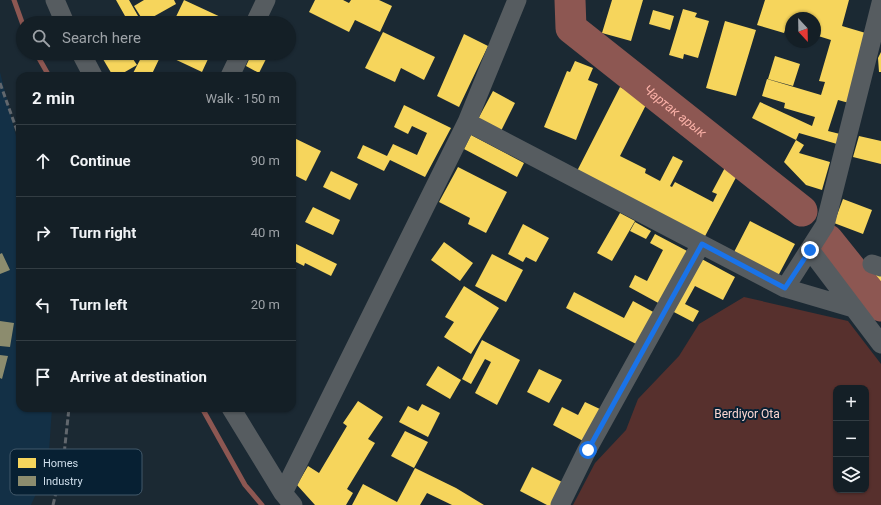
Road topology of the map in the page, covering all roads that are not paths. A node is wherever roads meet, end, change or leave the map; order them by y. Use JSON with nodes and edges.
{"nodes":[{"id":1,"x":54,"y":0,"type":"edge"},
{"id":2,"x":266,"y":0,"type":"edge"},
{"id":3,"x":517,"y":0,"type":"edge"},
{"id":4,"x":881,"y":3,"type":"edge"},
{"id":5,"x":62,"y":16,"type":"edge"},
{"id":6,"x":258,"y":16,"type":"edge"},
{"id":7,"x":85,"y":60,"type":"edge"},
{"id":8,"x":238,"y":60,"type":"edge"},
{"id":9,"x":91,"y":72,"type":"edge"},
{"id":10,"x":232,"y":72,"type":"edge"},
{"id":11,"x":467,"y":122,"type":"junction"},
{"id":12,"x":702,"y":244,"type":"junction"},
{"id":13,"x":810,"y":250,"type":"junction"},
{"id":14,"x":785,"y":288,"type":"junction"},
{"id":15,"x":853,"y":308,"type":"junction"},
{"id":16,"x":881,"y":344,"type":"edge"},
{"id":17,"x":234,"y":412,"type":"edge"},
{"id":18,"x":288,"y":499,"type":"edge"},
{"id":19,"x":560,"y":505,"type":"edge"}],
"edges":[{"from":1,"to":5,"type":"street"},
{"from":2,"to":6,"type":"street"},
{"from":3,"to":11,"type":"street"},
{"from":4,"to":13,"type":"street"},
{"from":7,"to":9,"type":"street"},
{"from":8,"to":10,"type":"street"},
{"from":11,"to":12,"type":"street"},
{"from":11,"to":18,"type":"street"},
{"from":12,"to":14,"type":"street"},
{"from":12,"to":19,"type":"street"},
{"from":13,"to":14,"type":"street"},
{"from":13,"to":15,"type":"street"},
{"from":14,"to":15,"type":"street"},
{"from":15,"to":16,"type":"street"},
{"from":17,"to":18,"type":"street"}]}
